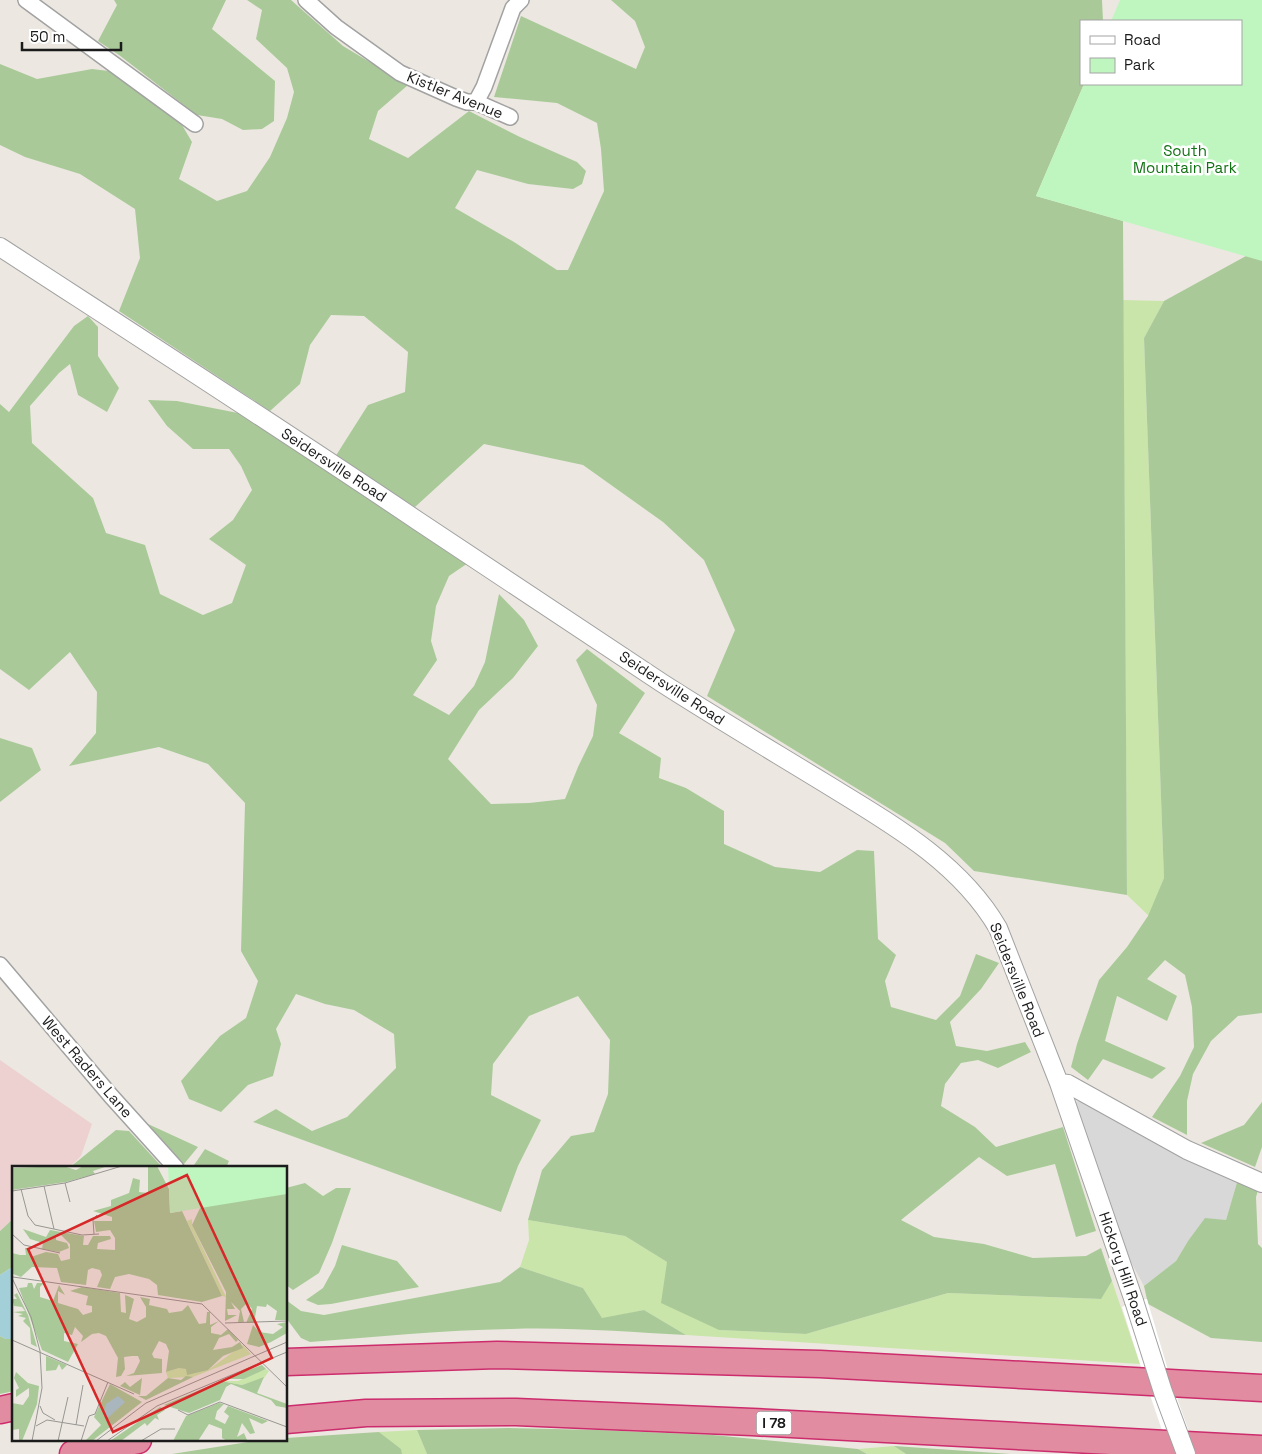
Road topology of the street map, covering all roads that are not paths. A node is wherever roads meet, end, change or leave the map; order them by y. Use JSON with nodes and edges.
{"nodes":[{"id":1,"x":26,"y":0,"type":"edge"},
{"id":2,"x":306,"y":0,"type":"edge"},
{"id":3,"x":521,"y":0,"type":"edge"},
{"id":4,"x":476,"y":102,"type":"junction"},
{"id":5,"x":510,"y":117,"type":"dead end"},
{"id":6,"x":195,"y":124,"type":"dead end"},
{"id":7,"x":0,"y":247,"type":"edge"},
{"id":8,"x":0,"y":965,"type":"edge"},
{"id":9,"x":1059,"y":1084,"type":"junction"},
{"id":10,"x":174,"y":1166,"type":"edge"},
{"id":11,"x":1262,"y":1183,"type":"edge"},
{"id":12,"x":288,"y":1362,"type":"edge"},
{"id":13,"x":1262,"y":1388,"type":"edge"},
{"id":14,"x":288,"y":1420,"type":"edge"},
{"id":15,"x":129,"y":1442,"type":"edge"},
{"id":16,"x":1262,"y":1449,"type":"edge"},
{"id":17,"x":74,"y":1454,"type":"edge"},
{"id":18,"x":1186,"y":1454,"type":"edge"}],
"edges":[{"from":1,"to":6,"type":"street"},
{"from":2,"to":4,"type":"street","name":"Kistler Avenue"},
{"from":3,"to":4,"type":"street"},
{"from":4,"to":5,"type":"street","name":"Kistler Avenue"},
{"from":7,"to":9,"type":"street","name":"Seidersville Road"},
{"from":8,"to":10,"type":"street","name":"West Raders Lane"},
{"from":9,"to":11,"type":"street"},
{"from":9,"to":18,"type":"street","name":"Hickory Hill Road","bridge":true},
{"from":12,"to":13,"type":"highway"},
{"from":14,"to":16,"type":"highway","number":"I 78"},
{"from":15,"to":17,"type":"highway"}]}
